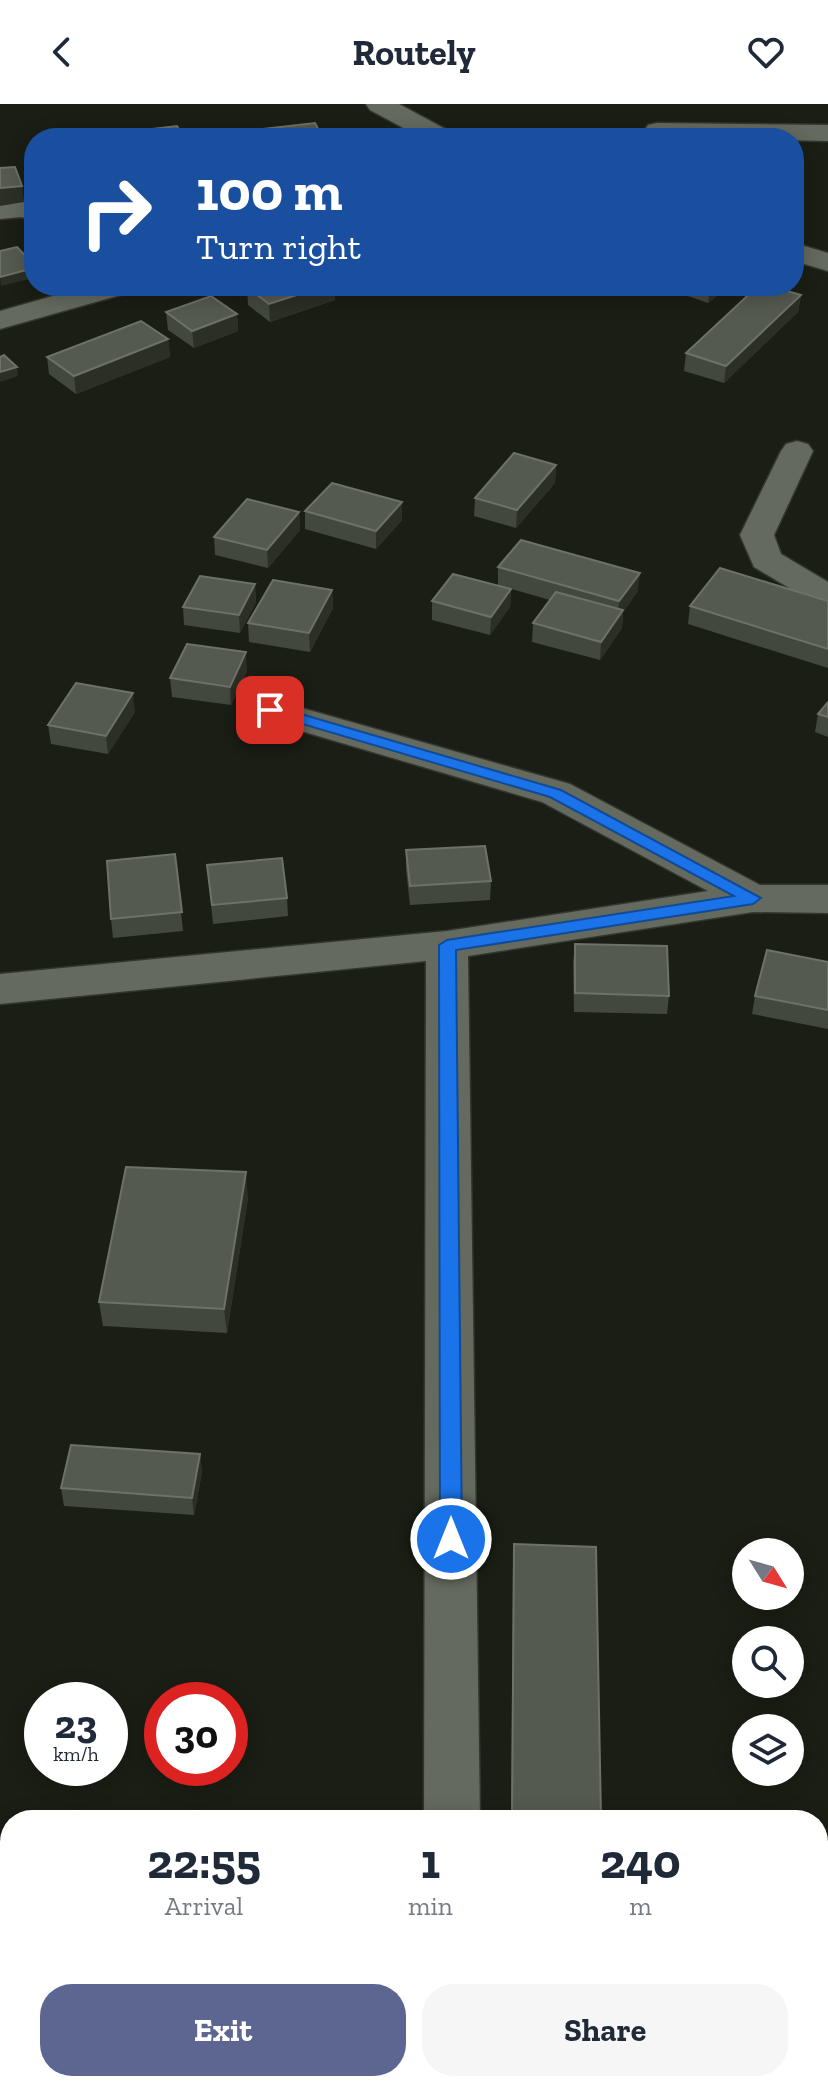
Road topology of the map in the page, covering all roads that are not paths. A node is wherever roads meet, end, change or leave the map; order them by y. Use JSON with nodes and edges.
{"nodes":[{"id":1,"x":379,"y":104,"type":"edge"},
{"id":2,"x":654,"y":127,"type":"edge"},
{"id":3,"x":423,"y":128,"type":"edge"},
{"id":4,"x":683,"y":128,"type":"edge"},
{"id":5,"x":804,"y":132,"type":"edge"},
{"id":6,"x":828,"y":133,"type":"edge"},
{"id":7,"x":24,"y":208,"type":"edge"},
{"id":8,"x":0,"y":211,"type":"edge"},
{"id":9,"x":804,"y":255,"type":"edge"},
{"id":10,"x":828,"y":262,"type":"edge"},
{"id":11,"x":76,"y":296,"type":"edge"},
{"id":12,"x":0,"y":320,"type":"edge"},
{"id":13,"x":797,"y":451,"type":"dead end"},
{"id":14,"x":828,"y":597,"type":"edge"},
{"id":15,"x":270,"y":710,"type":"dead end"},
{"id":16,"x":753,"y":898,"type":"junction"},
{"id":17,"x":828,"y":899,"type":"edge"},
{"id":18,"x":447,"y":945,"type":"junction"},
{"id":19,"x":0,"y":989,"type":"edge"},
{"id":20,"x":452,"y":1810,"type":"edge"}],
"edges":[{"from":1,"to":3,"type":"street"},
{"from":2,"to":4,"type":"street"},
{"from":5,"to":6,"type":"street"},
{"from":7,"to":8,"type":"street"},
{"from":9,"to":10,"type":"street"},
{"from":11,"to":12,"type":"street"},
{"from":13,"to":14,"type":"street"},
{"from":15,"to":16,"type":"street"},
{"from":16,"to":17,"type":"street"},
{"from":16,"to":18,"type":"street"},
{"from":18,"to":19,"type":"street"},
{"from":18,"to":20,"type":"street"}]}
